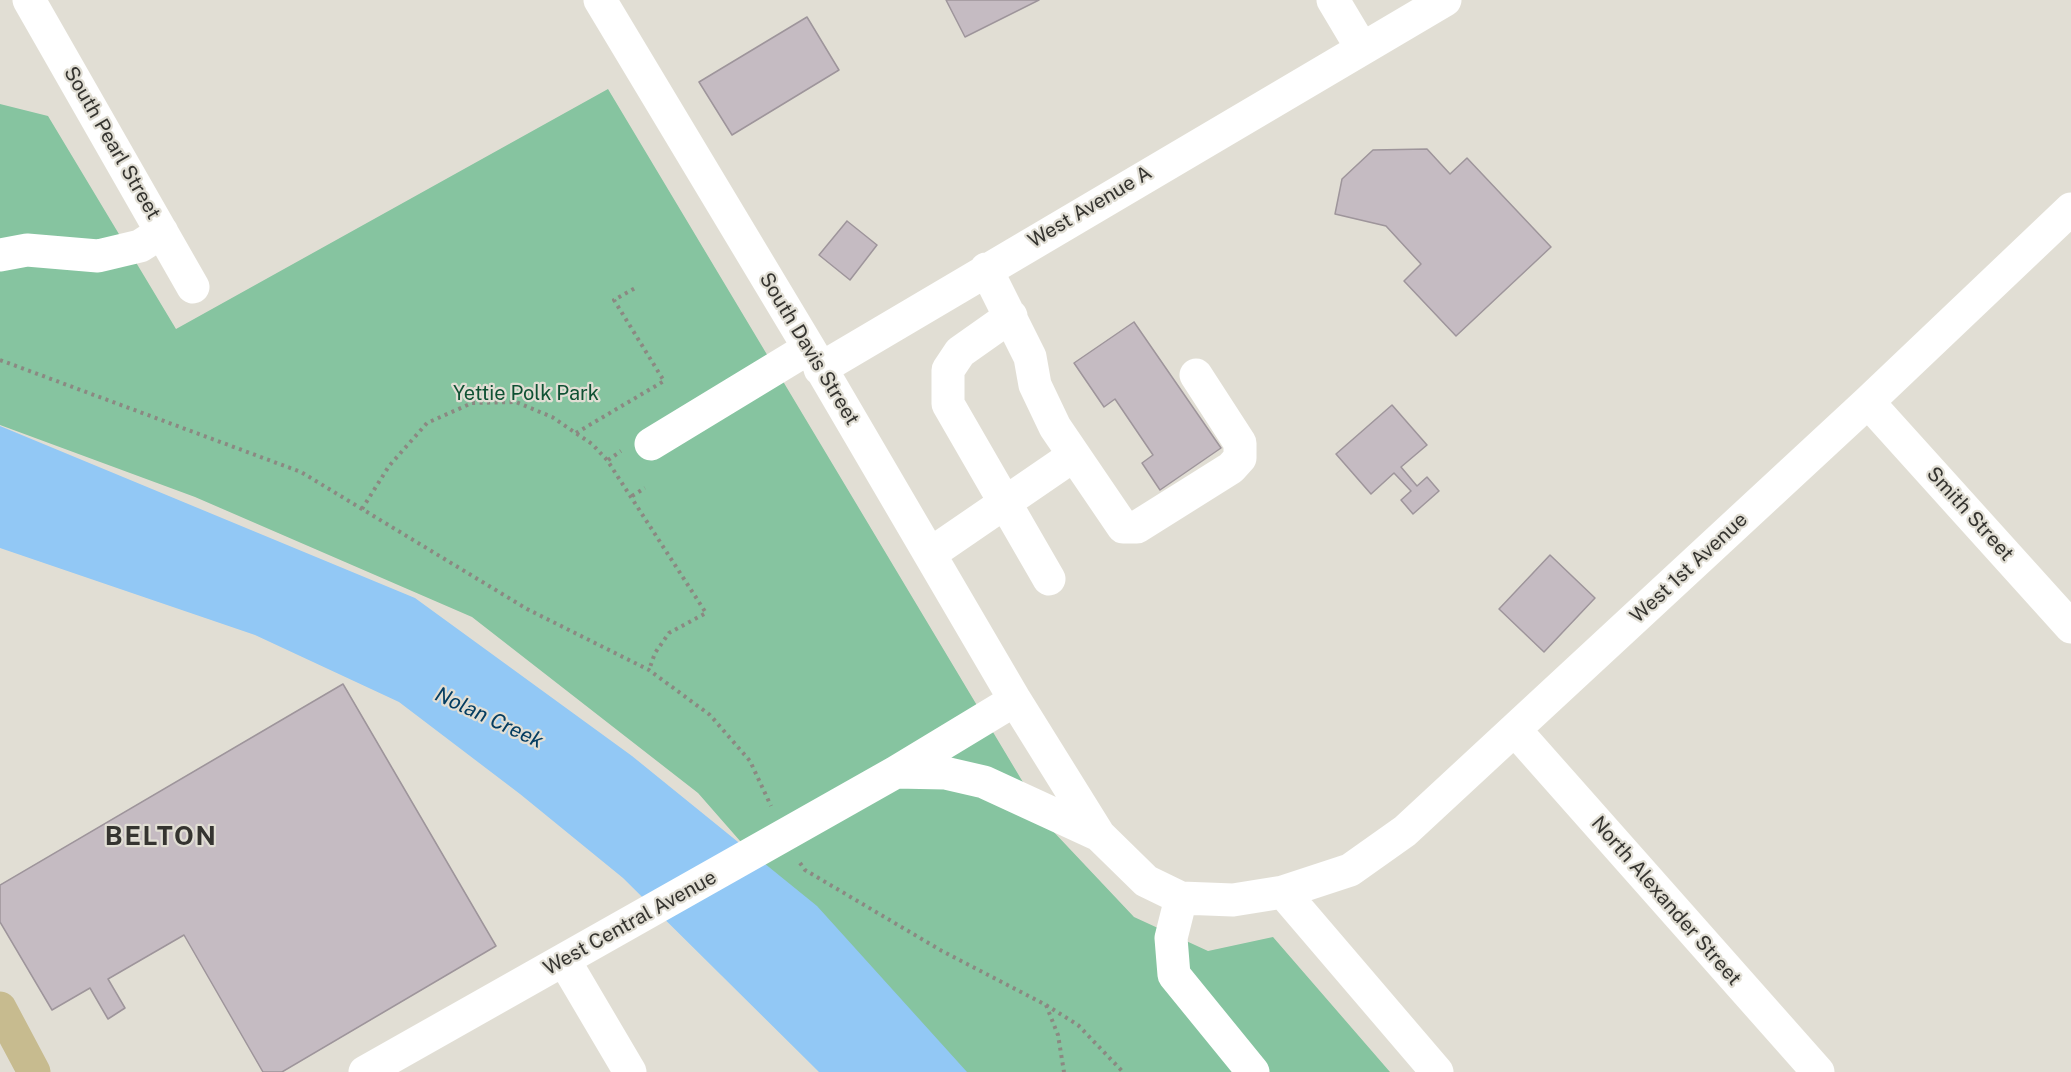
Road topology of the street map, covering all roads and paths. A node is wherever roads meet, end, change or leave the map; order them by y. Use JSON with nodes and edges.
{"nodes":[{"id":1,"x":29,"y":0,"type":"edge"},
{"id":2,"x":600,"y":0,"type":"edge"},
{"id":3,"x":1333,"y":0,"type":"edge"},
{"id":4,"x":1445,"y":0,"type":"edge"},
{"id":5,"x":1361,"y":47,"type":"junction"},
{"id":6,"x":2071,"y":209,"type":"edge"},
{"id":7,"x":162,"y":232,"type":"junction"},
{"id":8,"x":0,"y":255,"type":"edge"},
{"id":9,"x":986,"y":269,"type":"junction"},
{"id":10,"x":194,"y":287,"type":"dead end"},
{"id":11,"x":637,"y":287,"type":"dead end"},
{"id":12,"x":1011,"y":316,"type":"junction"},
{"id":13,"x":814,"y":358,"type":"junction"},
{"id":14,"x":0,"y":360,"type":"edge"},
{"id":15,"x":1196,"y":375,"type":"dead end"},
{"id":16,"x":1868,"y":402,"type":"junction"},
{"id":17,"x":576,"y":433,"type":"junction"},
{"id":18,"x":636,"y":447,"type":"joint"},
{"id":19,"x":1073,"y":456,"type":"junction"},
{"id":20,"x":608,"y":460,"type":"junction"},
{"id":21,"x":645,"y":489,"type":"dead end"},
{"id":22,"x":632,"y":496,"type":"junction"},
{"id":23,"x":1004,"y":504,"type":"junction"},
{"id":24,"x":362,"y":509,"type":"junction"},
{"id":25,"x":930,"y":554,"type":"junction"},
{"id":26,"x":1049,"y":579,"type":"dead end"},
{"id":27,"x":2071,"y":627,"type":"edge"},
{"id":28,"x":649,"y":670,"type":"junction"},
{"id":29,"x":1015,"y":700,"type":"junction"},
{"id":30,"x":1515,"y":730,"type":"junction"},
{"id":31,"x":896,"y":772,"type":"junction"},
{"id":32,"x":773,"y":811,"type":"dead end"},
{"id":33,"x":1099,"y":835,"type":"junction"},
{"id":34,"x":799,"y":839,"type":"junction"},
{"id":35,"x":1284,"y":892,"type":"junction"},
{"id":36,"x":1181,"y":898,"type":"junction"},
{"id":37,"x":576,"y":954,"type":"junction"},
{"id":38,"x":1046,"y":1005,"type":"junction"},
{"id":39,"x":0,"y":1008,"type":"edge"},
{"id":40,"x":34,"y":1072,"type":"edge"},
{"id":41,"x":365,"y":1072,"type":"edge"},
{"id":42,"x":630,"y":1072,"type":"edge"},
{"id":43,"x":1064,"y":1072,"type":"edge"},
{"id":44,"x":1123,"y":1072,"type":"edge"},
{"id":45,"x":1252,"y":1072,"type":"edge"},
{"id":46,"x":1437,"y":1072,"type":"edge"},
{"id":47,"x":1818,"y":1072,"type":"edge"}],
"edges":[{"from":1,"to":7,"type":"street","name":"South Pearl Street"},
{"from":2,"to":13,"type":"street","name":"South Davis Street"},
{"from":3,"to":5,"type":"street"},
{"from":4,"to":5,"type":"street","name":"West Avenue A"},
{"from":5,"to":9,"type":"street","name":"West Avenue A"},
{"from":6,"to":16,"type":"street","name":"West 1st Avenue"},
{"from":7,"to":8,"type":"street"},
{"from":7,"to":10,"type":"street","name":"South Pearl Street"},
{"from":9,"to":12,"type":"street"},
{"from":9,"to":13,"type":"street","name":"West Avenue A"},
{"from":11,"to":17,"type":"path"},
{"from":12,"to":19,"type":"street"},
{"from":12,"to":23,"type":"street"},
{"from":13,"to":18,"type":"street","name":"West Avenue A"},
{"from":13,"to":25,"type":"street","name":"South Davis Street"},
{"from":14,"to":24,"type":"path"},
{"from":15,"to":19,"type":"street"},
{"from":16,"to":27,"type":"street","name":"Smith Street"},
{"from":16,"to":30,"type":"street","name":"West 1st Avenue"},
{"from":17,"to":20,"type":"path"},
{"from":17,"to":24,"type":"path"},
{"from":18,"to":20,"type":"path"},
{"from":19,"to":23,"type":"street"},
{"from":20,"to":22,"type":"path"},
{"from":21,"to":22,"type":"path"},
{"from":22,"to":28,"type":"path"},
{"from":23,"to":25,"type":"street"},
{"from":23,"to":26,"type":"street"},
{"from":24,"to":28,"type":"path"},
{"from":25,"to":29,"type":"street","name":"South Davis Street"},
{"from":28,"to":32,"type":"path"},
{"from":29,"to":31,"type":"street","name":"West Central Avenue"},
{"from":29,"to":33,"type":"street","name":"South Davis Street"},
{"from":30,"to":35,"type":"street","name":"West 1st Avenue"},
{"from":30,"to":47,"type":"street","name":"North Alexander Street"},
{"from":31,"to":33,"type":"street"},
{"from":31,"to":34,"type":"street","name":"West Central Avenue"},
{"from":33,"to":36,"type":"street"},
{"from":34,"to":37,"type":"street","name":"West Central Avenue"},
{"from":34,"to":38,"type":"path"},
{"from":35,"to":36,"type":"street","name":"West 1st Avenue"},
{"from":35,"to":46,"type":"street"},
{"from":36,"to":45,"type":"street"},
{"from":37,"to":41,"type":"street","name":"West Central Avenue"},
{"from":37,"to":42,"type":"street"},
{"from":38,"to":43,"type":"path"},
{"from":38,"to":44,"type":"path"},
{"from":39,"to":40,"type":"main road"}]}
